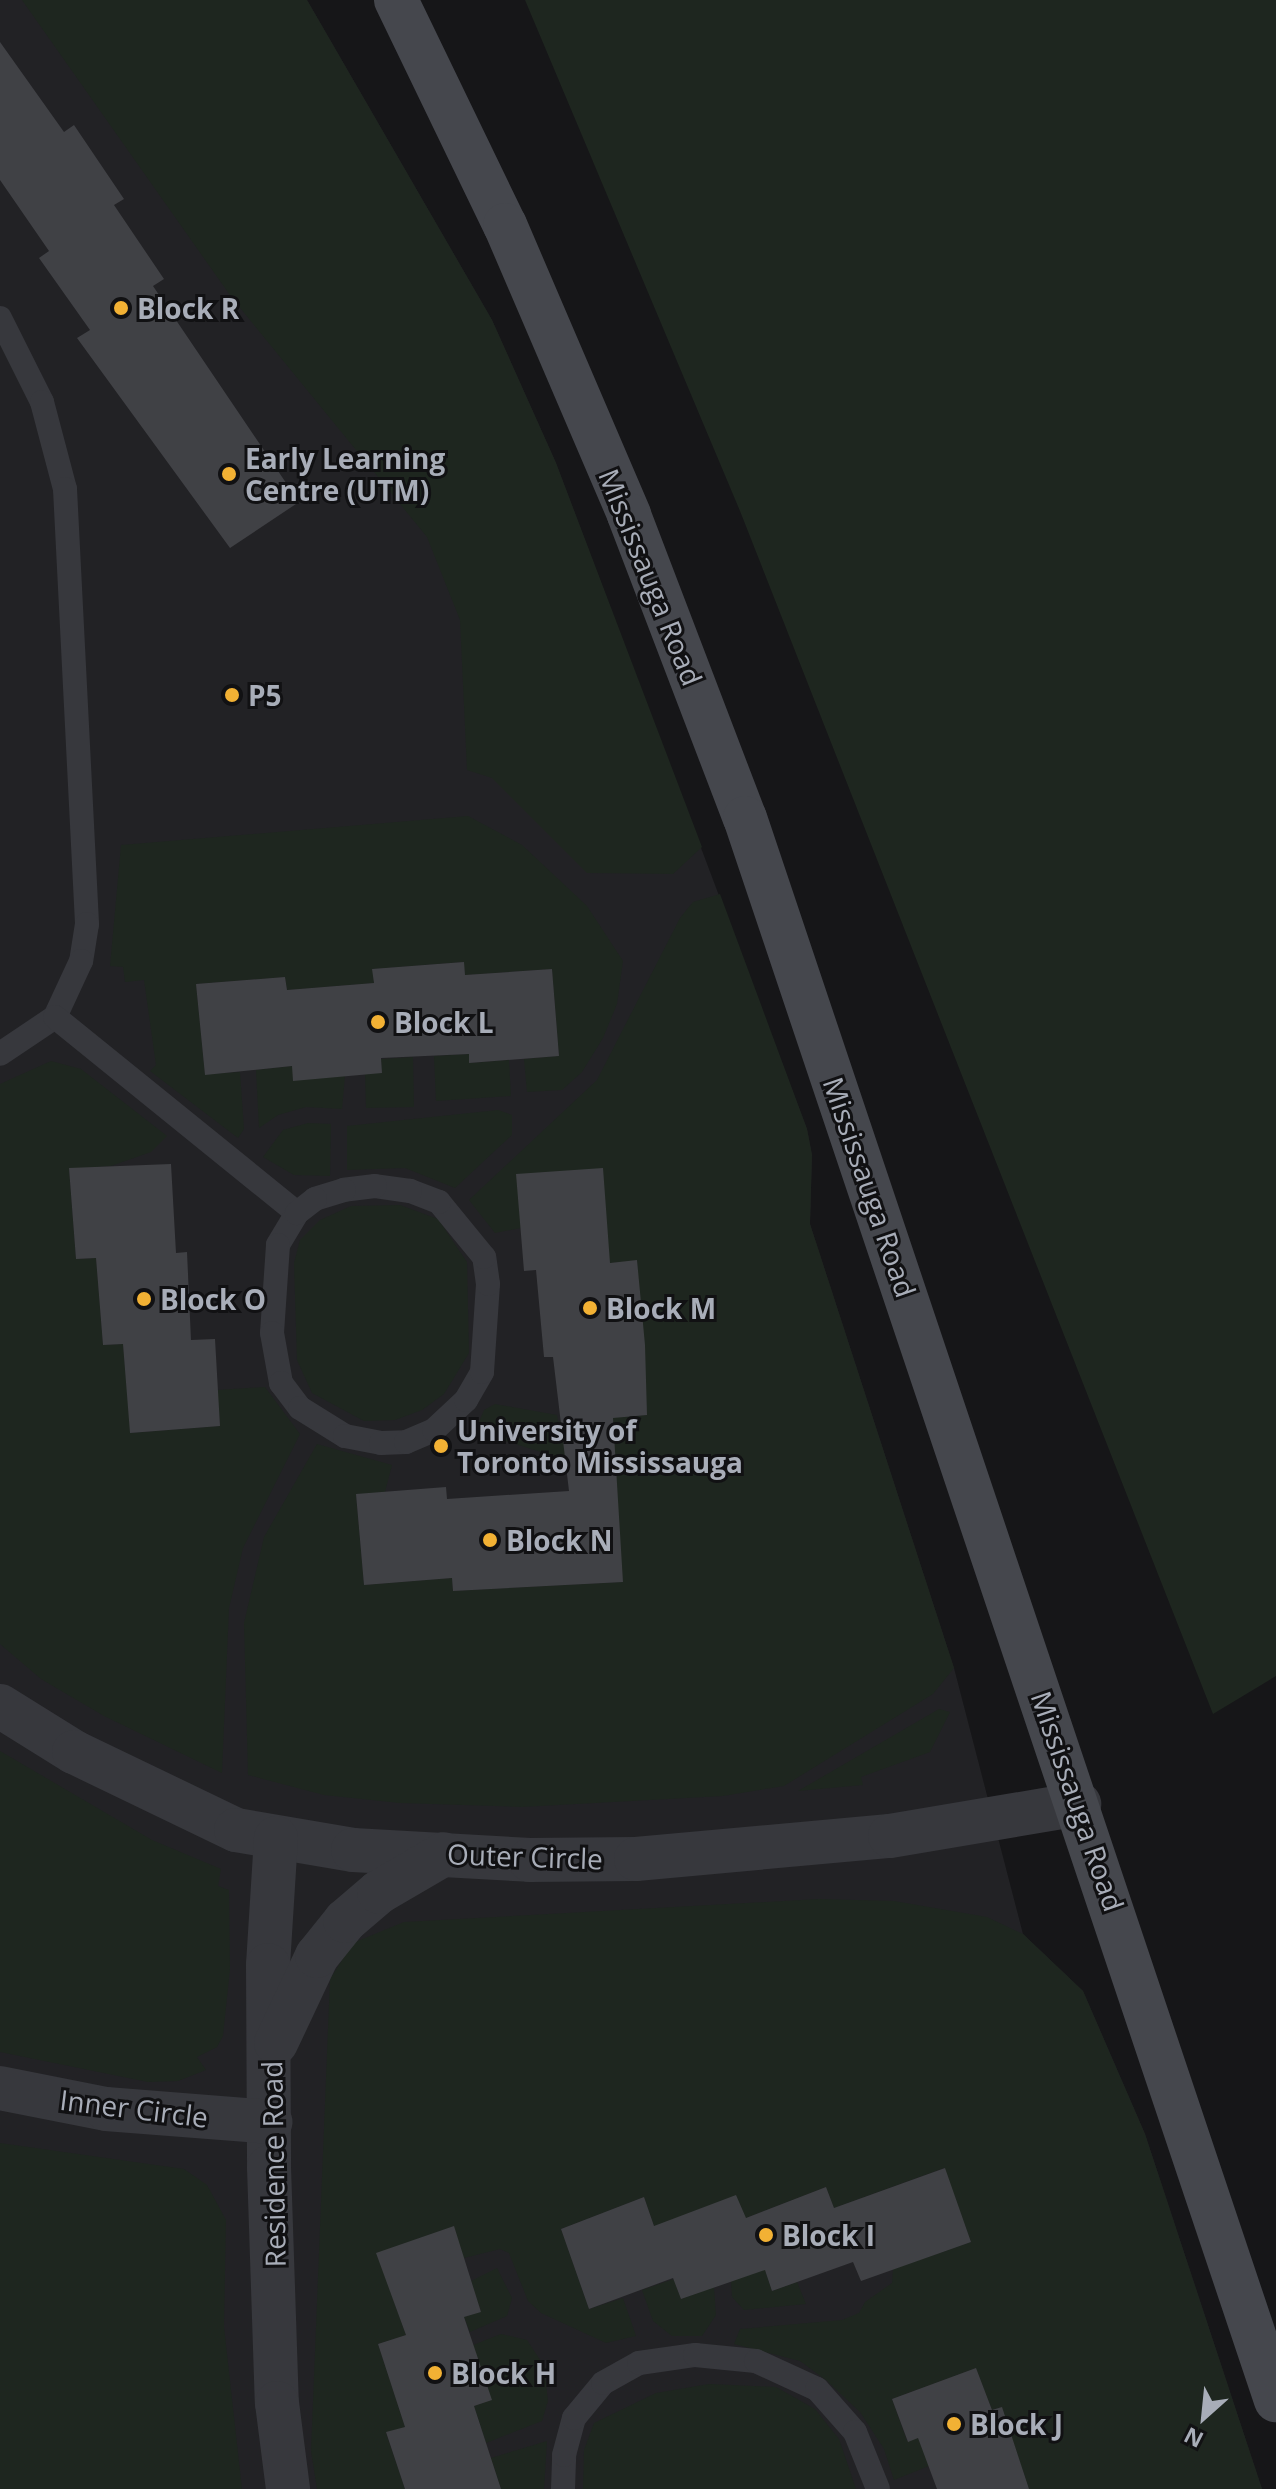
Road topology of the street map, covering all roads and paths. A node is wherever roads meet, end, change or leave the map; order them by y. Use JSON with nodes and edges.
{"nodes":[{"id":1,"x":396,"y":0,"type":"edge"},
{"id":2,"x":0,"y":318,"type":"edge"},
{"id":3,"x":55,"y":1017,"type":"junction"},
{"id":4,"x":0,"y":1054,"type":"edge"},
{"id":5,"x":297,"y":1213,"type":"junction"},
{"id":6,"x":0,"y":1706,"type":"edge"},
{"id":7,"x":1079,"y":1804,"type":"junction"},
{"id":8,"x":276,"y":1838,"type":"junction"},
{"id":9,"x":444,"y":1854,"type":"junction"},
{"id":10,"x":272,"y":2052,"type":"junction"},
{"id":11,"x":0,"y":2088,"type":"edge"},
{"id":12,"x":270,"y":2122,"type":"junction"},
{"id":13,"x":1276,"y":2400,"type":"edge"},
{"id":14,"x":288,"y":2489,"type":"edge"},
{"id":15,"x":563,"y":2489,"type":"edge"},
{"id":16,"x":878,"y":2489,"type":"edge"}],
"edges":[{"from":1,"to":7,"type":"main road","name":"Mississauga Road"},
{"from":2,"to":3,"type":"lane"},
{"from":3,"to":4,"type":"lane"},
{"from":3,"to":5,"type":"lane"},
{"from":5,"to":5,"type":"lane"},
{"from":6,"to":8,"type":"street","name":"Outer Circle"},
{"from":7,"to":9,"type":"street","name":"Outer Circle"},
{"from":7,"to":13,"type":"main road","name":"Mississauga Road"},
{"from":8,"to":9,"type":"street","name":"Outer Circle"},
{"from":8,"to":10,"type":"street","name":"Residence Road"},
{"from":9,"to":10,"type":"street"},
{"from":10,"to":12,"type":"street","name":"Residence Road"},
{"from":11,"to":12,"type":"street","name":"Inner Circle"},
{"from":12,"to":14,"type":"street","name":"Residence Road"},
{"from":15,"to":16,"type":"lane"}]}
